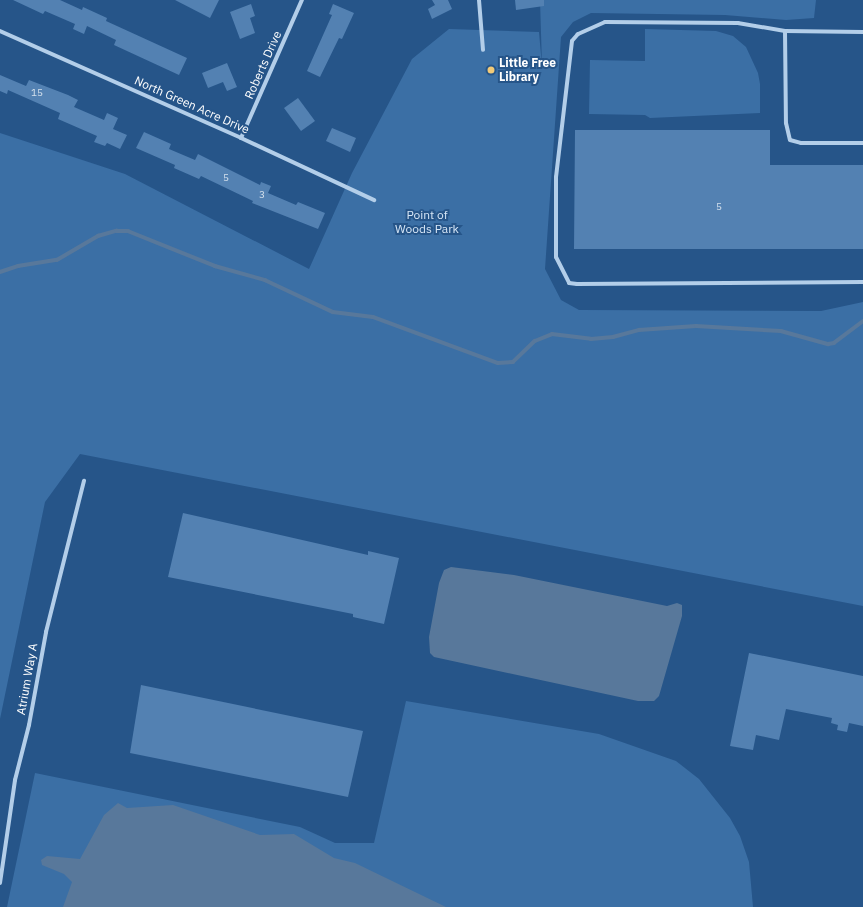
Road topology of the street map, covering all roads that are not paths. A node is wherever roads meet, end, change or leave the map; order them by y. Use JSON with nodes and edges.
{"nodes":[{"id":1,"x":301,"y":0,"type":"edge"},
{"id":2,"x":479,"y":0,"type":"edge"},
{"id":3,"x":0,"y":31,"type":"edge"},
{"id":4,"x":786,"y":32,"type":"junction"},
{"id":5,"x":863,"y":32,"type":"edge"},
{"id":6,"x":484,"y":50,"type":"dead end"},
{"id":7,"x":241,"y":138,"type":"junction"},
{"id":8,"x":863,"y":143,"type":"edge"},
{"id":9,"x":374,"y":200,"type":"dead end"},
{"id":10,"x":863,"y":282,"type":"edge"},
{"id":11,"x":84,"y":481,"type":"dead end"},
{"id":12,"x":0,"y":883,"type":"edge"}],
"edges":[{"from":1,"to":7,"type":"street","name":"Roberts Drive"},
{"from":2,"to":6,"type":"street"},
{"from":3,"to":7,"type":"street","name":"North Green Acre Drive"},
{"from":4,"to":5,"type":"street"},
{"from":4,"to":8,"type":"street"},
{"from":4,"to":10,"type":"street"},
{"from":7,"to":9,"type":"street","name":"North Green Acre Drive"},
{"from":11,"to":12,"type":"street","name":"Atrium Way A"}]}
